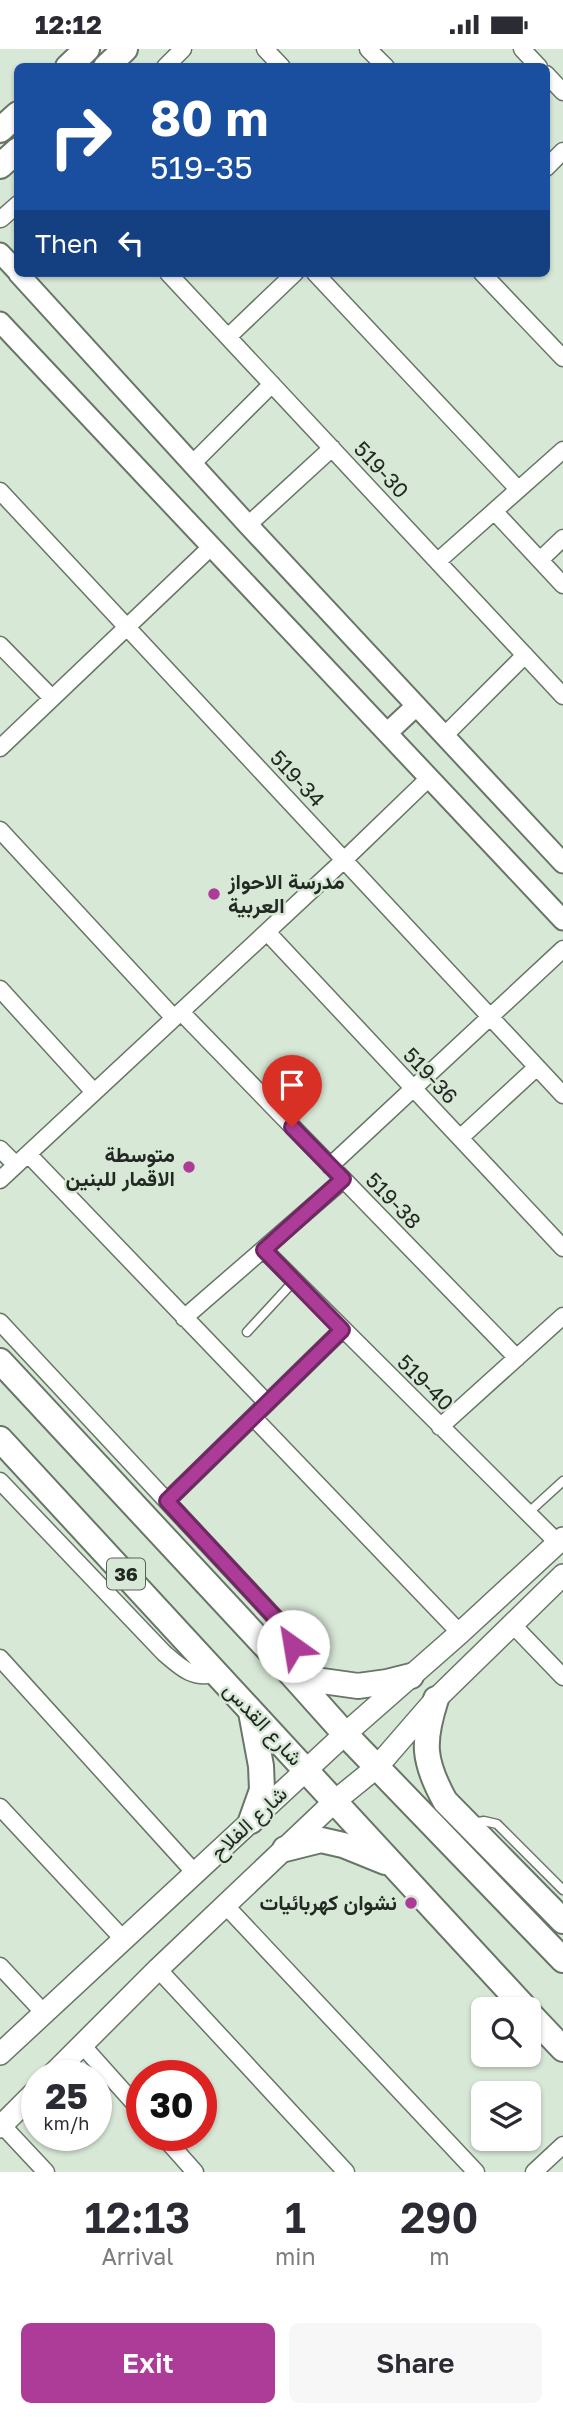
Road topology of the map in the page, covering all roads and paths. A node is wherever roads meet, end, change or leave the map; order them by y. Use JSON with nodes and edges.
{"nodes":[{"id":1,"x":87,"y":49,"type":"edge"},
{"id":2,"x":183,"y":49,"type":"edge"},
{"id":3,"x":265,"y":49,"type":"edge"},
{"id":4,"x":368,"y":49,"type":"edge"},
{"id":5,"x":522,"y":49,"type":"edge"},
{"id":6,"x":72,"y":63,"type":"edge"},
{"id":7,"x":169,"y":63,"type":"edge"},
{"id":8,"x":278,"y":63,"type":"edge"},
{"id":9,"x":382,"y":63,"type":"edge"},
{"id":10,"x":535,"y":63,"type":"edge"},
{"id":11,"x":550,"y":78,"type":"edge"},
{"id":12,"x":563,"y":92,"type":"edge"},
{"id":13,"x":14,"y":118,"type":"edge"},
{"id":14,"x":0,"y":130,"type":"edge"},
{"id":15,"x":563,"y":151,"type":"edge"},
{"id":16,"x":14,"y":154,"type":"edge"},
{"id":17,"x":550,"y":164,"type":"edge"},
{"id":18,"x":0,"y":166,"type":"edge"},
{"id":19,"x":0,"y":253,"type":"edge"},
{"id":20,"x":14,"y":269,"type":"edge"},
{"id":21,"x":22,"y":277,"type":"edge"},
{"id":22,"x":172,"y":277,"type":"edge"},
{"id":23,"x":291,"y":277,"type":"edge"},
{"id":24,"x":318,"y":277,"type":"edge"},
{"id":25,"x":486,"y":277,"type":"edge"},
{"id":26,"x":0,"y":322,"type":"edge"},
{"id":27,"x":228,"y":337,"type":"junction"},
{"id":28,"x":563,"y":358,"type":"edge"},
{"id":29,"x":272,"y":384,"type":"junction"},
{"id":30,"x":332,"y":448,"type":"junction"},
{"id":31,"x":563,"y":450,"type":"edge"},
{"id":32,"x":192,"y":464,"type":"junction"},
{"id":33,"x":518,"y":489,"type":"junction"},
{"id":34,"x":0,"y":491,"type":"edge"},
{"id":35,"x":494,"y":511,"type":"junction"},
{"id":36,"x":248,"y":525,"type":"junction"},
{"id":37,"x":563,"y":538,"type":"edge"},
{"id":38,"x":212,"y":546,"type":"junction"},
{"id":39,"x":540,"y":560,"type":"junction"},
{"id":40,"x":438,"y":561,"type":"junction"},
{"id":41,"x":563,"y":585,"type":"edge"},
{"id":42,"x":127,"y":627,"type":"junction"},
{"id":43,"x":0,"y":645,"type":"edge"},
{"id":44,"x":525,"y":655,"type":"junction"},
{"id":45,"x":563,"y":696,"type":"edge"},
{"id":46,"x":52,"y":698,"type":"junction"},
{"id":47,"x":416,"y":706,"type":"junction"},
{"id":48,"x":387,"y":733,"type":"junction"},
{"id":49,"x":444,"y":736,"type":"junction"},
{"id":50,"x":0,"y":748,"type":"edge"},
{"id":51,"x":429,"y":778,"type":"junction"},
{"id":52,"x":0,"y":830,"type":"edge"},
{"id":53,"x":344,"y":860,"type":"junction"},
{"id":54,"x":563,"y":863,"type":"edge"},
{"id":55,"x":563,"y":920,"type":"edge"},
{"id":56,"x":267,"y":932,"type":"junction"},
{"id":57,"x":563,"y":949,"type":"edge"},
{"id":58,"x":0,"y":989,"type":"edge"},
{"id":59,"x":177,"y":1015,"type":"junction"},
{"id":60,"x":490,"y":1017,"type":"junction"},
{"id":61,"x":537,"y":1067,"type":"junction"},
{"id":62,"x":413,"y":1089,"type":"junction"},
{"id":63,"x":94,"y":1092,"type":"junction"},
{"id":64,"x":563,"y":1095,"type":"edge"},
{"id":65,"x":460,"y":1138,"type":"junction"},
{"id":66,"x":0,"y":1149,"type":"edge"},
{"id":67,"x":28,"y":1154,"type":"junction"},
{"id":68,"x":16,"y":1165,"type":"junction"},
{"id":69,"x":330,"y":1166,"type":"junction"},
{"id":70,"x":343,"y":1179,"type":"junction"},
{"id":71,"x":0,"y":1180,"type":"edge"},
{"id":72,"x":563,"y":1248,"type":"edge"},
{"id":73,"x":264,"y":1250,"type":"junction"},
{"id":74,"x":294,"y":1281,"type":"junction"},
{"id":75,"x":563,"y":1316,"type":"edge"},
{"id":76,"x":184,"y":1318,"type":"junction"},
{"id":77,"x":0,"y":1322,"type":"edge"},
{"id":78,"x":342,"y":1330,"type":"junction"},
{"id":79,"x":247,"y":1332,"type":"dead end"},
{"id":80,"x":517,"y":1358,"type":"junction"},
{"id":81,"x":0,"y":1361,"type":"edge"},
{"id":82,"x":267,"y":1403,"type":"junction"},
{"id":83,"x":253,"y":1417,"type":"junction"},
{"id":84,"x":440,"y":1427,"type":"junction"},
{"id":85,"x":0,"y":1439,"type":"edge"},
{"id":86,"x":563,"y":1481,"type":"edge"},
{"id":87,"x":2,"y":1486,"type":"edge"},
{"id":88,"x":167,"y":1501,"type":"junction"},
{"id":89,"x":528,"y":1513,"type":"junction"},
{"id":90,"x":560,"y":1541,"type":"edge"},
{"id":91,"x":563,"y":1575,"type":"edge"},
{"id":92,"x":512,"y":1624,"type":"junction"},
{"id":93,"x":460,"y":1633,"type":"junction"},
{"id":94,"x":0,"y":1658,"type":"edge"},
{"id":95,"x":217,"y":1673,"type":"junction"},
{"id":96,"x":291,"y":1673,"type":"junction"},
{"id":97,"x":411,"y":1676,"type":"junction"},
{"id":98,"x":563,"y":1677,"type":"edge"},
{"id":99,"x":436,"y":1699,"type":"junction"},
{"id":100,"x":251,"y":1710,"type":"junction"},
{"id":101,"x":345,"y":1734,"type":"junction"},
{"id":102,"x":377,"y":1767,"type":"junction"},
{"id":103,"x":306,"y":1770,"type":"junction"},
{"id":104,"x":335,"y":1801,"type":"junction"},
{"id":105,"x":0,"y":1807,"type":"edge"},
{"id":106,"x":251,"y":1821,"type":"junction"},
{"id":107,"x":467,"y":1824,"type":"junction"},
{"id":108,"x":285,"y":1849,"type":"junction"},
{"id":109,"x":392,"y":1865,"type":"junction"},
{"id":110,"x":195,"y":1873,"type":"junction"},
{"id":111,"x":563,"y":1890,"type":"edge"},
{"id":112,"x":226,"y":1906,"type":"junction"},
{"id":113,"x":563,"y":1921,"type":"edge"},
{"id":114,"x":124,"y":1940,"type":"junction"},
{"id":115,"x":563,"y":1961,"type":"edge"},
{"id":116,"x":0,"y":1966,"type":"edge"},
{"id":117,"x":158,"y":1969,"type":"junction"},
{"id":118,"x":515,"y":1997,"type":"edge"},
{"id":119,"x":45,"y":2014,"type":"junction"},
{"id":120,"x":541,"y":2025,"type":"edge"},
{"id":121,"x":82,"y":2045,"type":"junction"},
{"id":122,"x":563,"y":2049,"type":"edge"},
{"id":123,"x":0,"y":2055,"type":"edge"},
{"id":124,"x":66,"y":2060,"type":"edge"},
{"id":125,"x":126,"y":2094,"type":"edge"},
{"id":126,"x":21,"y":2106,"type":"edge"},
{"id":127,"x":1,"y":2126,"type":"edge"},
{"id":128,"x":563,"y":2145,"type":"edge"},
{"id":129,"x":176,"y":2151,"type":"edge"},
{"id":130,"x":46,"y":2172,"type":"edge"},
{"id":131,"x":195,"y":2172,"type":"edge"},
{"id":132,"x":346,"y":2172,"type":"edge"},
{"id":133,"x":476,"y":2172,"type":"edge"},
{"id":134,"x":534,"y":2172,"type":"edge"}],
"edges":[{"from":1,"to":6,"type":"main road"},
{"from":2,"to":7,"type":"street"},
{"from":3,"to":8,"type":"street"},
{"from":4,"to":9,"type":"street"},
{"from":5,"to":10,"type":"street"},
{"from":11,"to":12,"type":"street"},
{"from":13,"to":14,"type":"main road"},
{"from":15,"to":17,"type":"street"},
{"from":16,"to":18,"type":"main road"},
{"from":19,"to":20,"type":"street"},
{"from":21,"to":32,"type":"street"},
{"from":22,"to":27,"type":"street","name":"519-30"},
{"from":23,"to":27,"type":"street"},
{"from":24,"to":33,"type":"street"},
{"from":25,"to":28,"type":"street"},
{"from":26,"to":38,"type":"street"},
{"from":27,"to":29,"type":"street","name":"519-30"},
{"from":29,"to":30,"type":"street","name":"519-30"},
{"from":29,"to":32,"type":"street"},
{"from":30,"to":36,"type":"street"},
{"from":30,"to":40,"type":"street","name":"519-30"},
{"from":31,"to":33,"type":"street"},
{"from":32,"to":36,"type":"street"},
{"from":33,"to":35,"type":"street"},
{"from":34,"to":42,"type":"street","name":"519-34"},
{"from":35,"to":39,"type":"street"},
{"from":35,"to":40,"type":"street"},
{"from":36,"to":47,"type":"street"},
{"from":37,"to":39,"type":"street"},
{"from":38,"to":42,"type":"street"},
{"from":38,"to":48,"type":"street"},
{"from":39,"to":41,"type":"street"},
{"from":40,"to":44,"type":"street","name":"519-30"},
{"from":42,"to":46,"type":"street"},
{"from":42,"to":53,"type":"street","name":"519-34"},
{"from":43,"to":46,"type":"street"},
{"from":44,"to":45,"type":"street","name":"519-30"},
{"from":44,"to":49,"type":"street"},
{"from":46,"to":50,"type":"street"},
{"from":47,"to":48,"type":"street"},
{"from":47,"to":49,"type":"street"},
{"from":48,"to":51,"type":"street"},
{"from":49,"to":54,"type":"street"},
{"from":51,"to":53,"type":"street"},
{"from":51,"to":55,"type":"street"},
{"from":52,"to":59,"type":"street","name":"519-38"},
{"from":53,"to":56,"type":"street"},
{"from":53,"to":60,"type":"street","name":"519-34"},
{"from":56,"to":59,"type":"street"},
{"from":56,"to":62,"type":"street","name":"519-36"},
{"from":57,"to":60,"type":"street"},
{"from":58,"to":63,"type":"street"},
{"from":59,"to":63,"type":"street"},
{"from":59,"to":69,"type":"street","name":"519-38"},
{"from":60,"to":61,"type":"street","name":"519-34"},
{"from":60,"to":62,"type":"street"},
{"from":61,"to":64,"type":"street","name":"519-34"},
{"from":61,"to":65,"type":"street"},
{"from":62,"to":65,"type":"street","name":"519-36"},
{"from":62,"to":69,"type":"street"},
{"from":63,"to":67,"type":"street"},
{"from":65,"to":72,"type":"street","name":"519-36"},
{"from":66,"to":68,"type":"street"},
{"from":67,"to":68,"type":"street"},
{"from":67,"to":76,"type":"street"},
{"from":68,"to":71,"type":"street"},
{"from":69,"to":70,"type":"street","name":"519-38"},
{"from":70,"to":73,"type":"street"},
{"from":70,"to":80,"type":"street","name":"519-38"},
{"from":73,"to":74,"type":"street","name":"519-40"},
{"from":73,"to":76,"type":"street"},
{"from":74,"to":78,"type":"street","name":"519-40"},
{"from":74,"to":79,"type":"lane"},
{"from":75,"to":80,"type":"street"},
{"from":76,"to":82,"type":"street"},
{"from":77,"to":88,"type":"street"},
{"from":78,"to":82,"type":"street"},
{"from":78,"to":84,"type":"street","name":"519-40"},
{"from":80,"to":84,"type":"street"},
{"from":81,"to":96,"type":"main road","number":"36"},
{"from":82,"to":83,"type":"street"},
{"from":83,"to":88,"type":"street"},
{"from":83,"to":93,"type":"street"},
{"from":84,"to":89,"type":"street","name":"519-40"},
{"from":85,"to":95,"type":"main road","name":"شارع القدس","number":"36"},
{"from":86,"to":89,"type":"lane"},
{"from":87,"to":95,"type":"street"},
{"from":88,"to":96,"type":"street"},
{"from":89,"to":90,"type":"street","name":"519-40"},
{"from":90,"to":93,"type":"main road","name":"شارع الفلاح"},
{"from":91,"to":92,"type":"main road","name":"شارع الفلاح"},
{"from":92,"to":98,"type":"street"},
{"from":92,"to":99,"type":"main road","name":"شارع الفلاح"},
{"from":93,"to":97,"type":"main road","name":"شارع الفلاح"},
{"from":94,"to":110,"type":"street"},
{"from":95,"to":100,"type":"main road","name":"شارع القدس","number":"36"},
{"from":96,"to":97,"type":"main road"},
{"from":96,"to":101,"type":"main road","number":"36"},
{"from":97,"to":101,"type":"main road","name":"شارع الفلاح"},
{"from":99,"to":102,"type":"main road","name":"شارع الفلاح"},
{"from":99,"to":107,"type":"main road"},
{"from":100,"to":103,"type":"main road","name":"شارع القدس","number":"36"},
{"from":100,"to":106,"type":"main road"},
{"from":101,"to":102,"type":"main road","number":"36"},
{"from":101,"to":103,"type":"main road","name":"شارع الفلاح"},
{"from":102,"to":104,"type":"main road","name":"شارع الفلاح"},
{"from":102,"to":115,"type":"main road","number":"36"},
{"from":103,"to":104,"type":"main road","name":"شارع القدس","number":"36"},
{"from":103,"to":106,"type":"main road","name":"شارع الفلاح"},
{"from":104,"to":108,"type":"main road","name":"شارع الفلاح"},
{"from":104,"to":109,"type":"main road","name":"شارع القدس","number":"36"},
{"from":105,"to":114,"type":"street"},
{"from":106,"to":110,"type":"main road","name":"شارع الفلاح"},
{"from":107,"to":111,"type":"lane"},
{"from":107,"to":113,"type":"main road"},
{"from":108,"to":109,"type":"main road"},
{"from":108,"to":112,"type":"main road","name":"شارع الفلاح"},
{"from":109,"to":118,"type":"main road","name":"شارع القدس","number":"36"},
{"from":110,"to":114,"type":"main road","name":"شارع الفلاح"},
{"from":112,"to":117,"type":"main road","name":"شارع الفلاح"},
{"from":112,"to":133,"type":"street"},
{"from":114,"to":119,"type":"main road","name":"شارع الفلاح"},
{"from":116,"to":119,"type":"street"},
{"from":117,"to":121,"type":"main road","name":"شارع الفلاح"},
{"from":117,"to":132,"type":"street"},
{"from":119,"to":123,"type":"main road","name":"شارع الفلاح"},
{"from":120,"to":122,"type":"main road","name":"شارع القدس","number":"36"},
{"from":121,"to":124,"type":"main road","name":"شارع الفلاح"},
{"from":121,"to":125,"type":"street"},
{"from":126,"to":127,"type":"main road"},
{"from":127,"to":130,"type":"street"},
{"from":128,"to":134,"type":"street"},
{"from":129,"to":131,"type":"street"}]}
